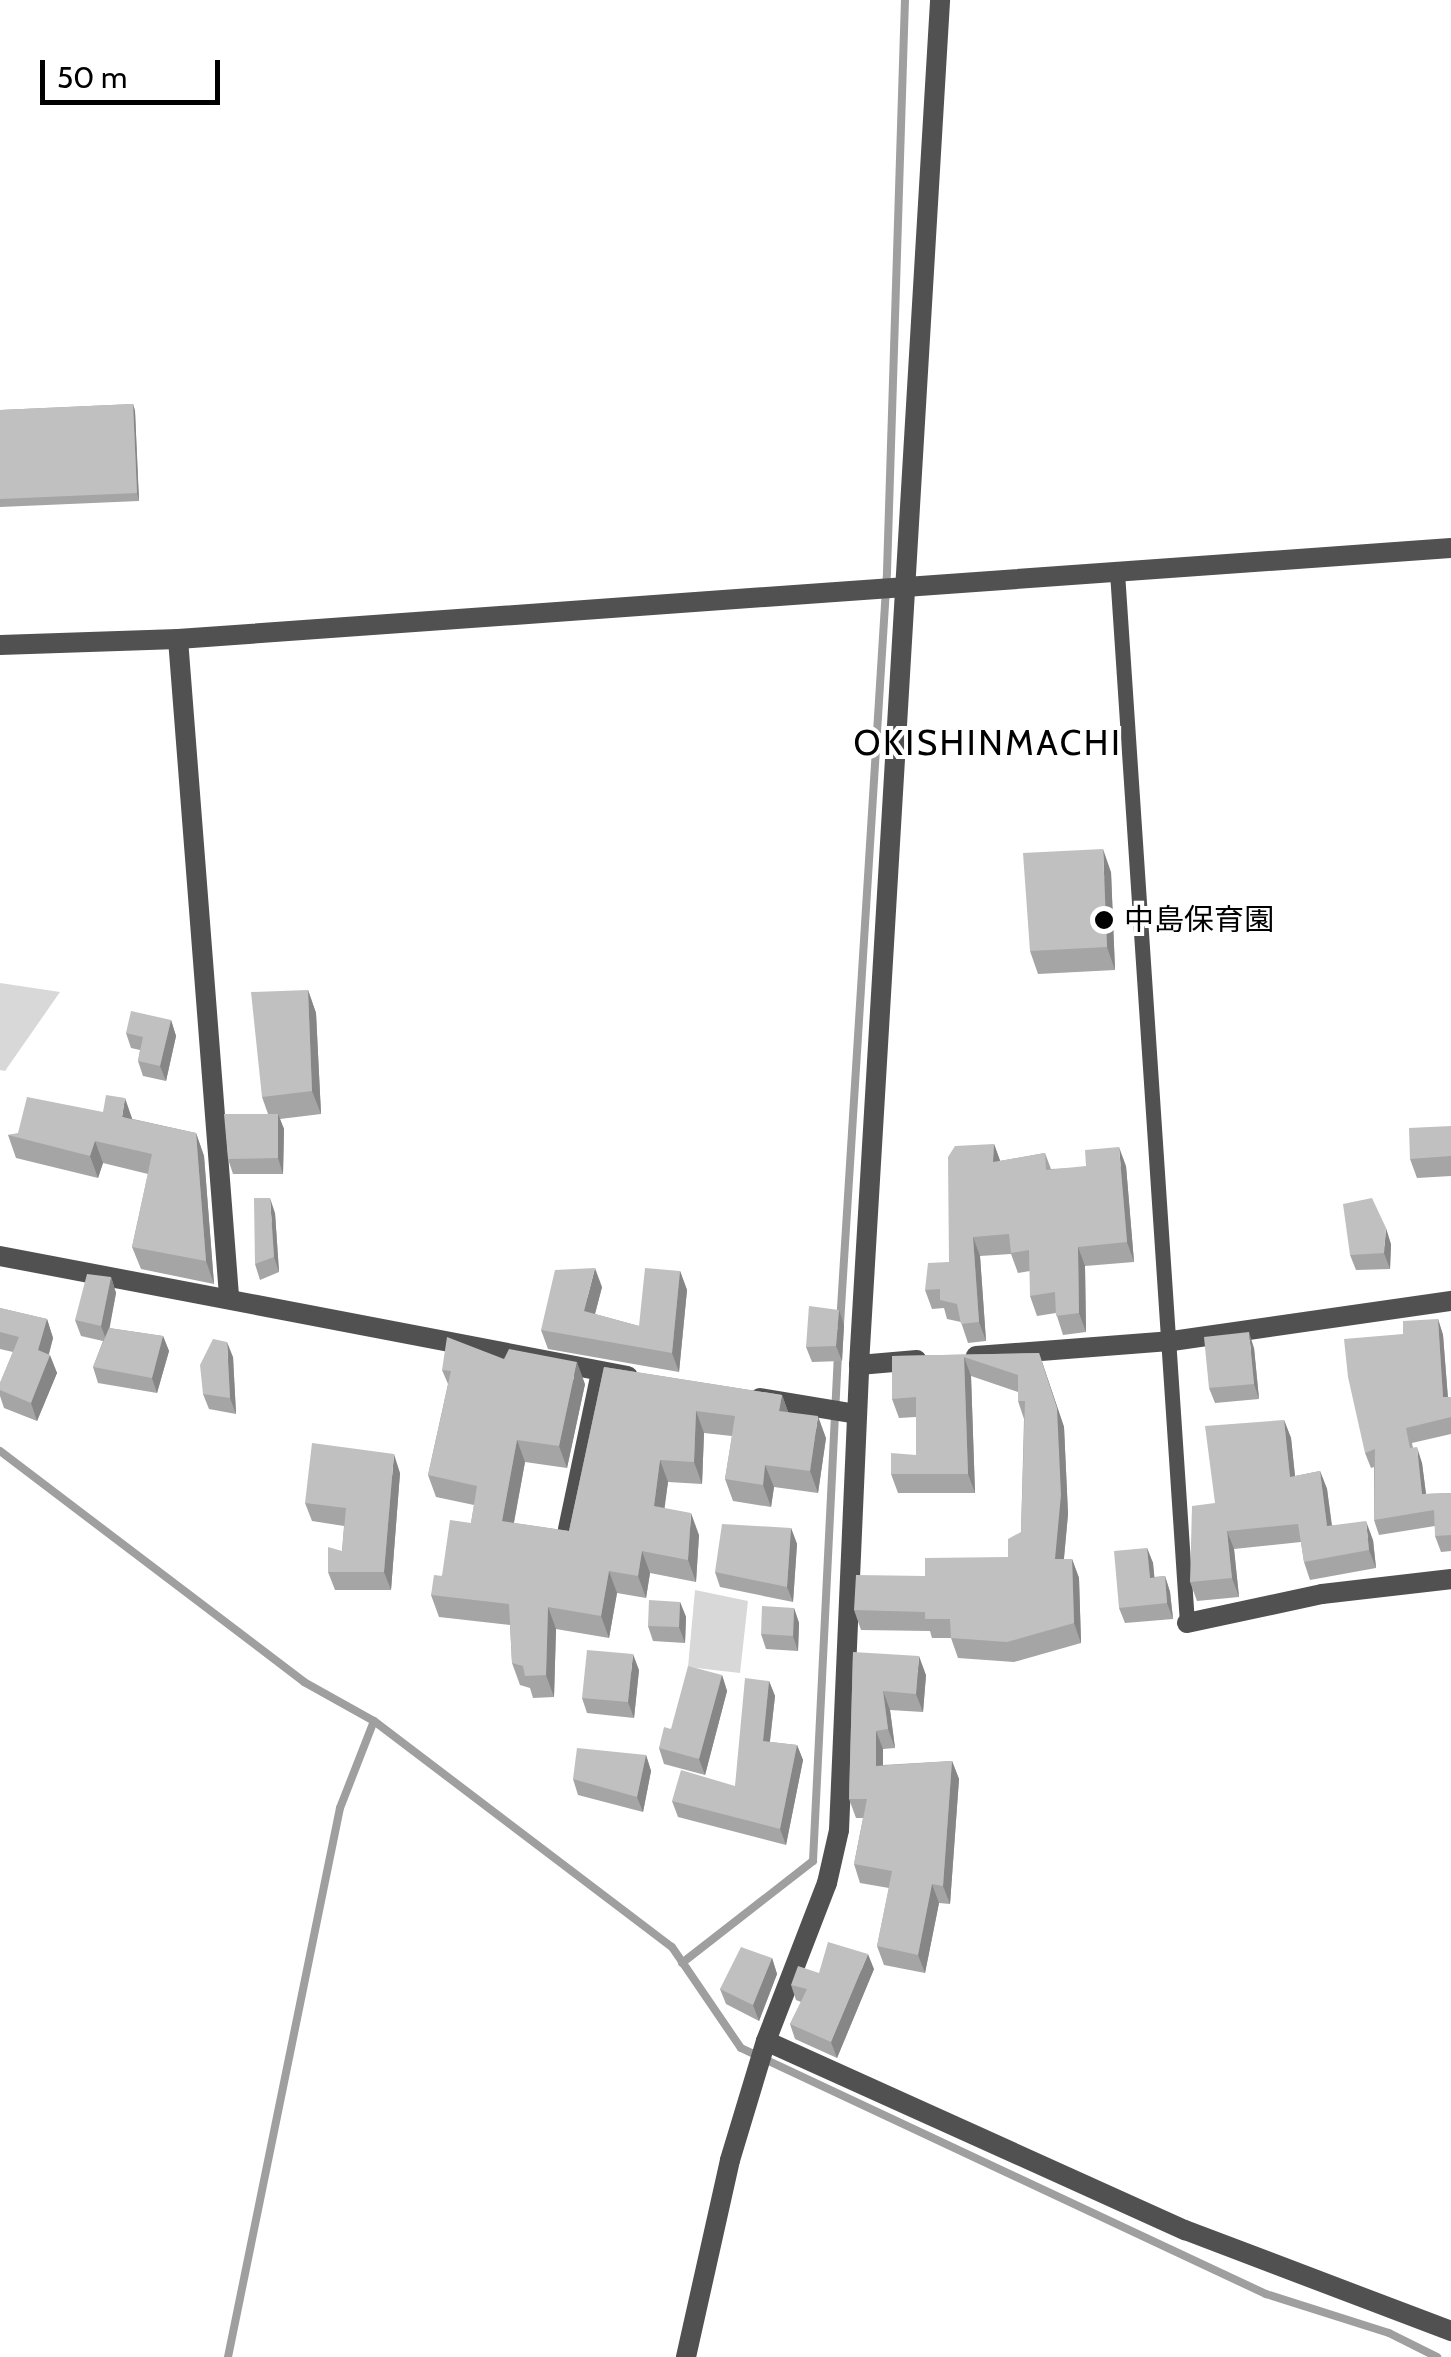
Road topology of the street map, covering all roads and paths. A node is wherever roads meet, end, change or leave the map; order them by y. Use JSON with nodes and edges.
{"nodes":[{"id":1,"x":940,"y":0,"type":"edge"},
{"id":2,"x":1451,"y":548,"type":"edge"},
{"id":3,"x":1117,"y":572,"type":"junction"},
{"id":4,"x":904,"y":587,"type":"junction"},
{"id":5,"x":178,"y":639,"type":"junction"},
{"id":6,"x":0,"y":645,"type":"edge"},
{"id":7,"x":0,"y":1256,"type":"edge"},
{"id":8,"x":229,"y":1296,"type":"junction"},
{"id":9,"x":1451,"y":1301,"type":"edge"},
{"id":10,"x":1172,"y":1341,"type":"junction"},
{"id":11,"x":859,"y":1365,"type":"junction"},
{"id":12,"x":602,"y":1373,"type":"junction"},
{"id":13,"x":653,"y":1380,"type":"edge"},
{"id":14,"x":746,"y":1395,"type":"edge"},
{"id":15,"x":857,"y":1414,"type":"junction"},
{"id":16,"x":568,"y":1529,"type":"edge"},
{"id":17,"x":1451,"y":1578,"type":"edge"},
{"id":18,"x":1187,"y":1623,"type":"joint"},
{"id":19,"x":766,"y":2041,"type":"junction"},
{"id":20,"x":1451,"y":2332,"type":"edge"},
{"id":21,"x":686,"y":2357,"type":"edge"}],
"edges":[{"from":1,"to":4,"type":"street"},
{"from":2,"to":3,"type":"street"},
{"from":3,"to":4,"type":"street"},
{"from":3,"to":10,"type":"lane"},
{"from":4,"to":5,"type":"street"},
{"from":4,"to":11,"type":"street"},
{"from":5,"to":6,"type":"street"},
{"from":5,"to":8,"type":"street"},
{"from":7,"to":8,"type":"street"},
{"from":8,"to":12,"type":"street"},
{"from":9,"to":10,"type":"street"},
{"from":10,"to":11,"type":"street"},
{"from":10,"to":18,"type":"lane"},
{"from":11,"to":15,"type":"street"},
{"from":12,"to":13,"type":"street"},
{"from":12,"to":16,"type":"street"},
{"from":14,"to":15,"type":"street"},
{"from":15,"to":19,"type":"street"},
{"from":17,"to":18,"type":"street"},
{"from":19,"to":20,"type":"street"},
{"from":19,"to":21,"type":"street"}]}
